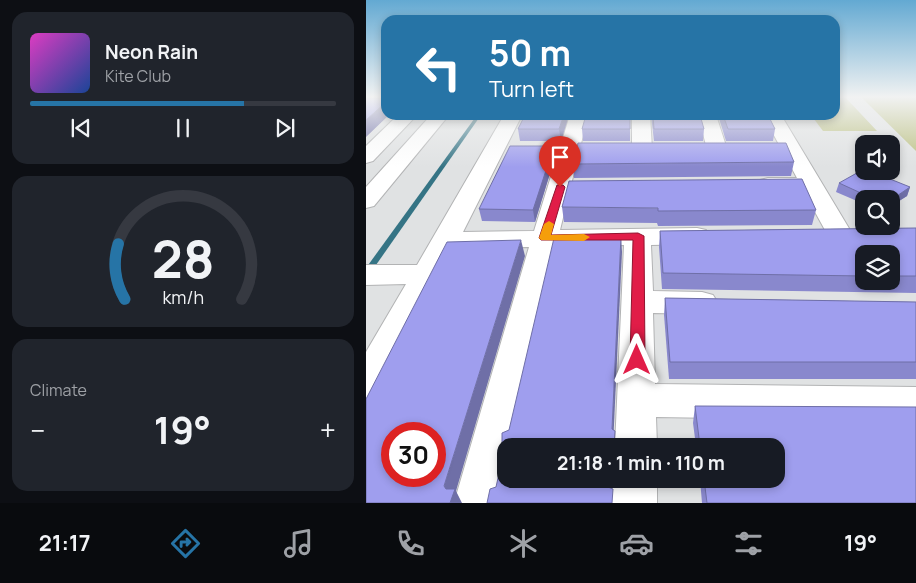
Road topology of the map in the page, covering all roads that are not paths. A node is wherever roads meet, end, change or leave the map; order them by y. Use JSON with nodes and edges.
{"nodes":[{"id":1,"x":403,"y":120,"type":"edge"},
{"id":2,"x":435,"y":120,"type":"edge"},
{"id":3,"x":512,"y":120,"type":"edge"},
{"id":4,"x":578,"y":120,"type":"edge"},
{"id":5,"x":641,"y":120,"type":"edge"},
{"id":6,"x":709,"y":120,"type":"edge"},
{"id":7,"x":774,"y":120,"type":"edge"},
{"id":8,"x":642,"y":149,"type":"edge"},
{"id":9,"x":717,"y":149,"type":"edge"},
{"id":10,"x":366,"y":157,"type":"edge"},
{"id":11,"x":812,"y":185,"type":"junction"},
{"id":12,"x":744,"y":186,"type":"edge"},
{"id":13,"x":366,"y":201,"type":"edge"},
{"id":14,"x":855,"y":234,"type":"edge"},
{"id":15,"x":811,"y":235,"type":"edge"},
{"id":16,"x":840,"y":235,"type":"junction"},
{"id":17,"x":638,"y":236,"type":"junction"},
{"id":18,"x":725,"y":236,"type":"edge"},
{"id":19,"x":545,"y":238,"type":"junction"},
{"id":20,"x":445,"y":240,"type":"junction"},
{"id":21,"x":426,"y":274,"type":"junction"},
{"id":22,"x":377,"y":275,"type":"edge"},
{"id":23,"x":638,"y":302,"type":"junction"},
{"id":24,"x":727,"y":303,"type":"edge"},
{"id":25,"x":366,"y":386,"type":"edge"},
{"id":26,"x":637,"y":400,"type":"junction"},
{"id":27,"x":916,"y":404,"type":"edge"},
{"id":28,"x":636,"y":438,"type":"edge"},
{"id":29,"x":634,"y":488,"type":"edge"},
{"id":30,"x":477,"y":503,"type":"edge"},
{"id":31,"x":634,"y":503,"type":"edge"}],
"edges":[{"from":1,"to":10,"type":"street"},
{"from":2,"to":13,"type":"street"},
{"from":3,"to":20,"type":"street"},
{"from":4,"to":19,"type":"street"},
{"from":5,"to":8,"type":"street"},
{"from":6,"to":9,"type":"street"},
{"from":7,"to":11,"type":"street"},
{"from":11,"to":12,"type":"street"},
{"from":11,"to":16,"type":"street"},
{"from":14,"to":16,"type":"street"},
{"from":15,"to":16,"type":"street"},
{"from":17,"to":18,"type":"street"},
{"from":17,"to":19,"type":"street"},
{"from":17,"to":23,"type":"street"},
{"from":19,"to":20,"type":"street"},
{"from":19,"to":30,"type":"street"},
{"from":20,"to":21,"type":"street"},
{"from":21,"to":22,"type":"street"},
{"from":21,"to":25,"type":"street"},
{"from":23,"to":24,"type":"street"},
{"from":23,"to":26,"type":"street"},
{"from":26,"to":27,"type":"street"},
{"from":26,"to":28,"type":"street"},
{"from":29,"to":31,"type":"street"}]}
